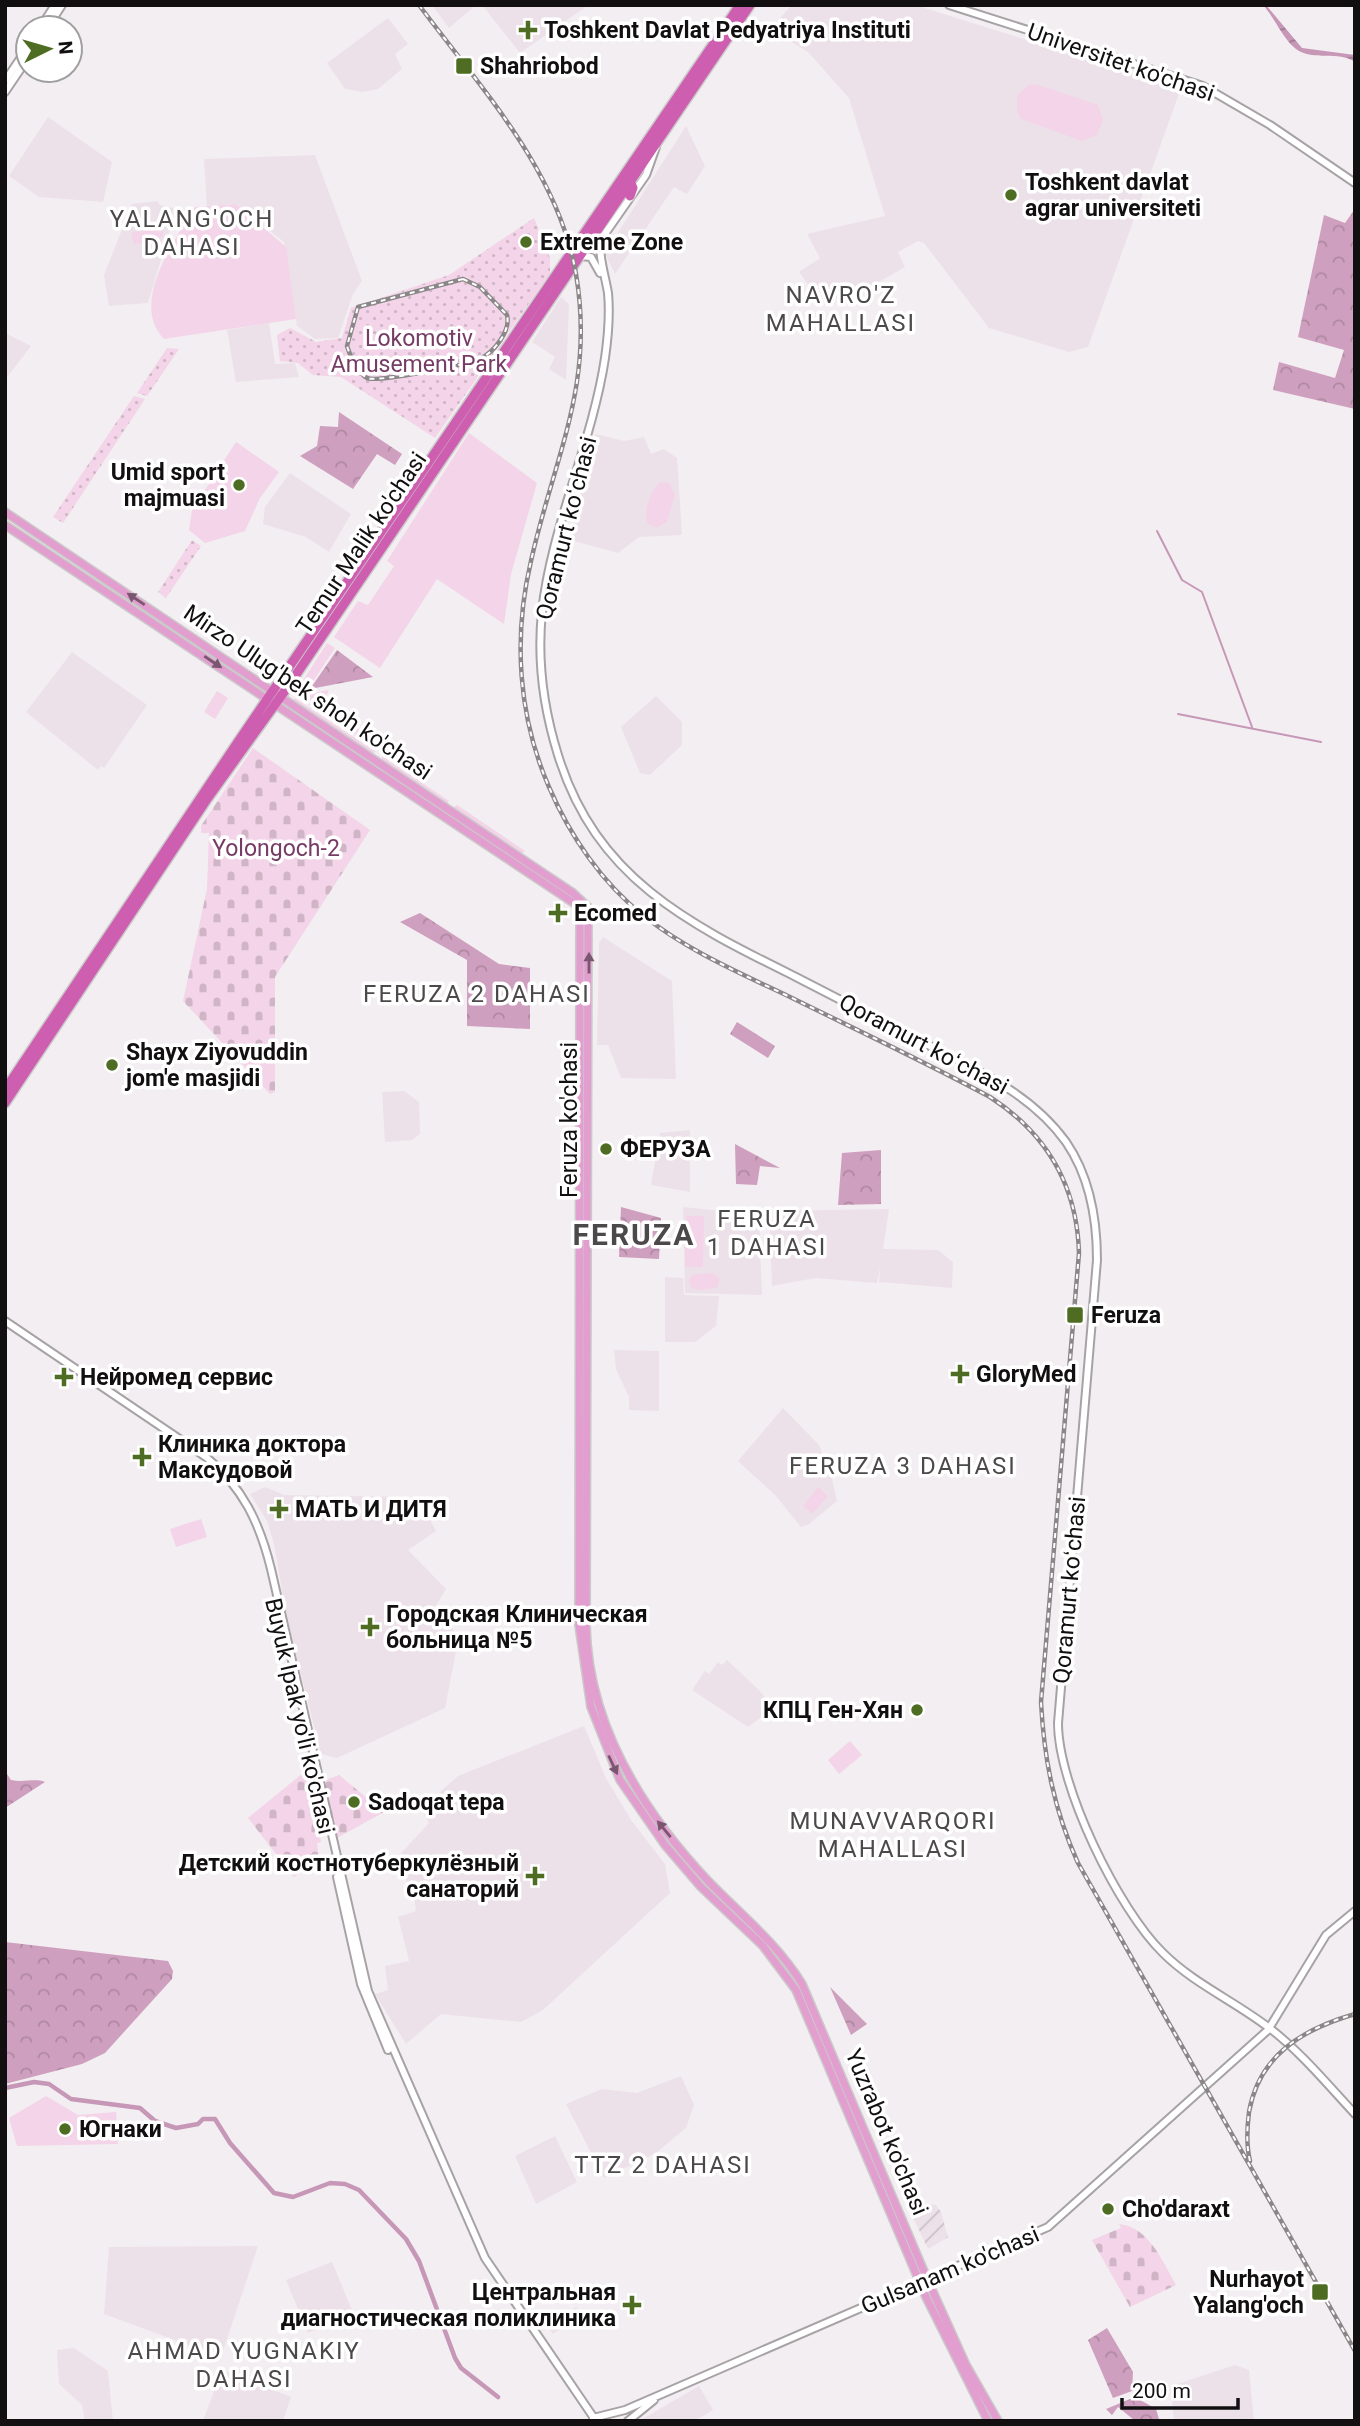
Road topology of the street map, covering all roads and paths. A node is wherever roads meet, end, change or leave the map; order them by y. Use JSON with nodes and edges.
{"nodes":[{"id":1,"x":949,"y":5,"type":"edge"},
{"id":2,"x":747,"y":7,"type":"edge"},
{"id":3,"x":658,"y":141,"type":"junction"},
{"id":4,"x":626,"y":180,"type":"junction"},
{"id":5,"x":1355,"y":183,"type":"edge"},
{"id":6,"x":631,"y":196,"type":"junction"},
{"id":7,"x":590,"y":234,"type":"junction"},
{"id":8,"x":578,"y":257,"type":"junction"},
{"id":9,"x":595,"y":260,"type":"junction"},
{"id":10,"x":428,"y":472,"type":"junction"},
{"id":11,"x":5,"y":512,"type":"edge"},
{"id":12,"x":5,"y":525,"type":"edge"},
{"id":13,"x":69,"y":555,"type":"junction"},
{"id":14,"x":63,"y":563,"type":"junction"},
{"id":15,"x":155,"y":612,"type":"junction"},
{"id":16,"x":149,"y":620,"type":"junction"},
{"id":17,"x":189,"y":635,"type":"junction"},
{"id":18,"x":184,"y":643,"type":"junction"},
{"id":19,"x":274,"y":698,"type":"junction"},
{"id":20,"x":339,"y":742,"type":"junction"},
{"id":21,"x":583,"y":908,"type":"junction"},
{"id":22,"x":580,"y":1022,"type":"junction"},
{"id":23,"x":589,"y":1023,"type":"junction"},
{"id":24,"x":5,"y":1090,"type":"edge"},
{"id":25,"x":5,"y":1103,"type":"edge"},
{"id":26,"x":583,"y":1297,"type":"junction"},
{"id":27,"x":5,"y":1323,"type":"edge"},
{"id":28,"x":704,"y":1884,"type":"joint"},
{"id":29,"x":1355,"y":1911,"type":"edge"},
{"id":30,"x":1269,"y":2029,"type":"junction"},
{"id":31,"x":1355,"y":2115,"type":"edge"},
{"id":32,"x":924,"y":2283,"type":"junction"},
{"id":33,"x":659,"y":2395,"type":"junction"},
{"id":34,"x":978,"y":2396,"type":"junction"},
{"id":35,"x":593,"y":2420,"type":"edge"},
{"id":36,"x":628,"y":2421,"type":"edge"},
{"id":37,"x":988,"y":2421,"type":"edge"},
{"id":38,"x":998,"y":2421,"type":"edge"}],
"edges":[{"from":1,"to":5,"type":"main road","name":"Universitet ko'chasi"},
{"from":2,"to":3,"type":"highway","name":"Temur Malik ko'chasi"},
{"from":2,"to":4,"type":"highway","name":"Temur Malik ko'chasi"},
{"from":3,"to":4,"type":"highway","name":"Temur Malik ko'chasi"},
{"from":3,"to":6,"type":"main road","name":"Qoramurt koʻchasi"},
{"from":4,"to":6,"type":"highway"},
{"from":4,"to":7,"type":"highway","name":"Temur Malik ko'chasi"},
{"from":6,"to":30,"type":"main road","name":"Qoramurt koʻchasi"},
{"from":7,"to":8,"type":"highway","name":"Temur Malik ko'chasi"},
{"from":7,"to":9,"type":"main road","name":"Qoramurt koʻchasi"},
{"from":7,"to":10,"type":"highway","name":"Temur Malik ko'chasi"},
{"from":8,"to":9,"type":"main road"},
{"from":8,"to":10,"type":"highway","name":"Temur Malik ko'chasi"},
{"from":9,"to":30,"type":"main road","name":"Qoramurt koʻchasi"},
{"from":10,"to":19,"type":"highway","name":"Temur Malik ko'chasi"},
{"from":11,"to":13,"type":"main road","name":"Mirzo Ulug'bek shoh ko'chasi"},
{"from":12,"to":14,"type":"main road","name":"Mirzo Ulug'bek shoh ko'chasi"},
{"from":13,"to":14,"type":"main road"},
{"from":15,"to":13,"type":"main road","name":"Mirzo Ulug'bek shoh ko'chasi","one_way":true},
{"from":14,"to":16,"type":"main road","name":"Mirzo Ulug'bek shoh ko'chasi"},
{"from":15,"to":16,"type":"main road"},
{"from":15,"to":17,"type":"main road","name":"Mirzo Ulug'bek shoh ko'chasi"},
{"from":16,"to":18,"type":"main road","name":"Mirzo Ulug'bek shoh ko'chasi"},
{"from":17,"to":18,"type":"main road"},
{"from":17,"to":19,"type":"main road","name":"Mirzo Ulug'bek shoh ko'chasi"},
{"from":18,"to":19,"type":"main road","name":"Mirzo Ulug'bek shoh ko'chasi","one_way":true},
{"from":19,"to":20,"type":"main road","name":"Mirzo Ulug'bek shoh ko'chasi"},
{"from":19,"to":24,"type":"highway","name":"Temur Malik ko'chasi"},
{"from":19,"to":25,"type":"highway","name":"Temur Malik ko'chasi"},
{"from":20,"to":21,"type":"main road","name":"Mirzo Ulug'bek shoh ko'chasi"},
{"from":20,"to":21,"type":"main road","name":"Mirzo Ulug'bek shoh ko'chasi"},
{"from":21,"to":22,"type":"main road","name":"Feruza ko'chasi"},
{"from":23,"to":21,"type":"main road","name":"Feruza ko'chasi","one_way":true},
{"from":22,"to":23,"type":"main road"},
{"from":22,"to":26,"type":"main road","name":"Feruza ko'chasi"},
{"from":23,"to":26,"type":"main road","name":"Feruza ko'chasi"},
{"from":26,"to":28,"type":"main road","name":"Feruza ko'chasi"},
{"from":27,"to":35,"type":"main road","name":"Buyuk Ipak yo'li ko'chasi"},
{"from":28,"to":32,"type":"main road","name":"Yuzrabot ko'chasi"},
{"from":29,"to":30,"type":"main road","name":"Gulsanam ko'chasi"},
{"from":30,"to":31,"type":"main road","name":"Qoramurt koʻchasi"},
{"from":30,"to":32,"type":"main road","name":"Gulsanam ko'chasi"},
{"from":32,"to":33,"type":"main road","name":"Gulsanam ko'chasi"},
{"from":32,"to":34,"type":"main road","name":"Yuzrabot ko'chasi"},
{"from":33,"to":35,"type":"main road","name":"Gulsanam ko'chasi"},
{"from":33,"to":36,"type":"main road","name":"Gulsanam ko'chasi"},
{"from":34,"to":37,"type":"main road","name":"Yuzrabot ko'chasi"},
{"from":34,"to":38,"type":"main road","name":"Yuzrabot ko'chasi"}]}
